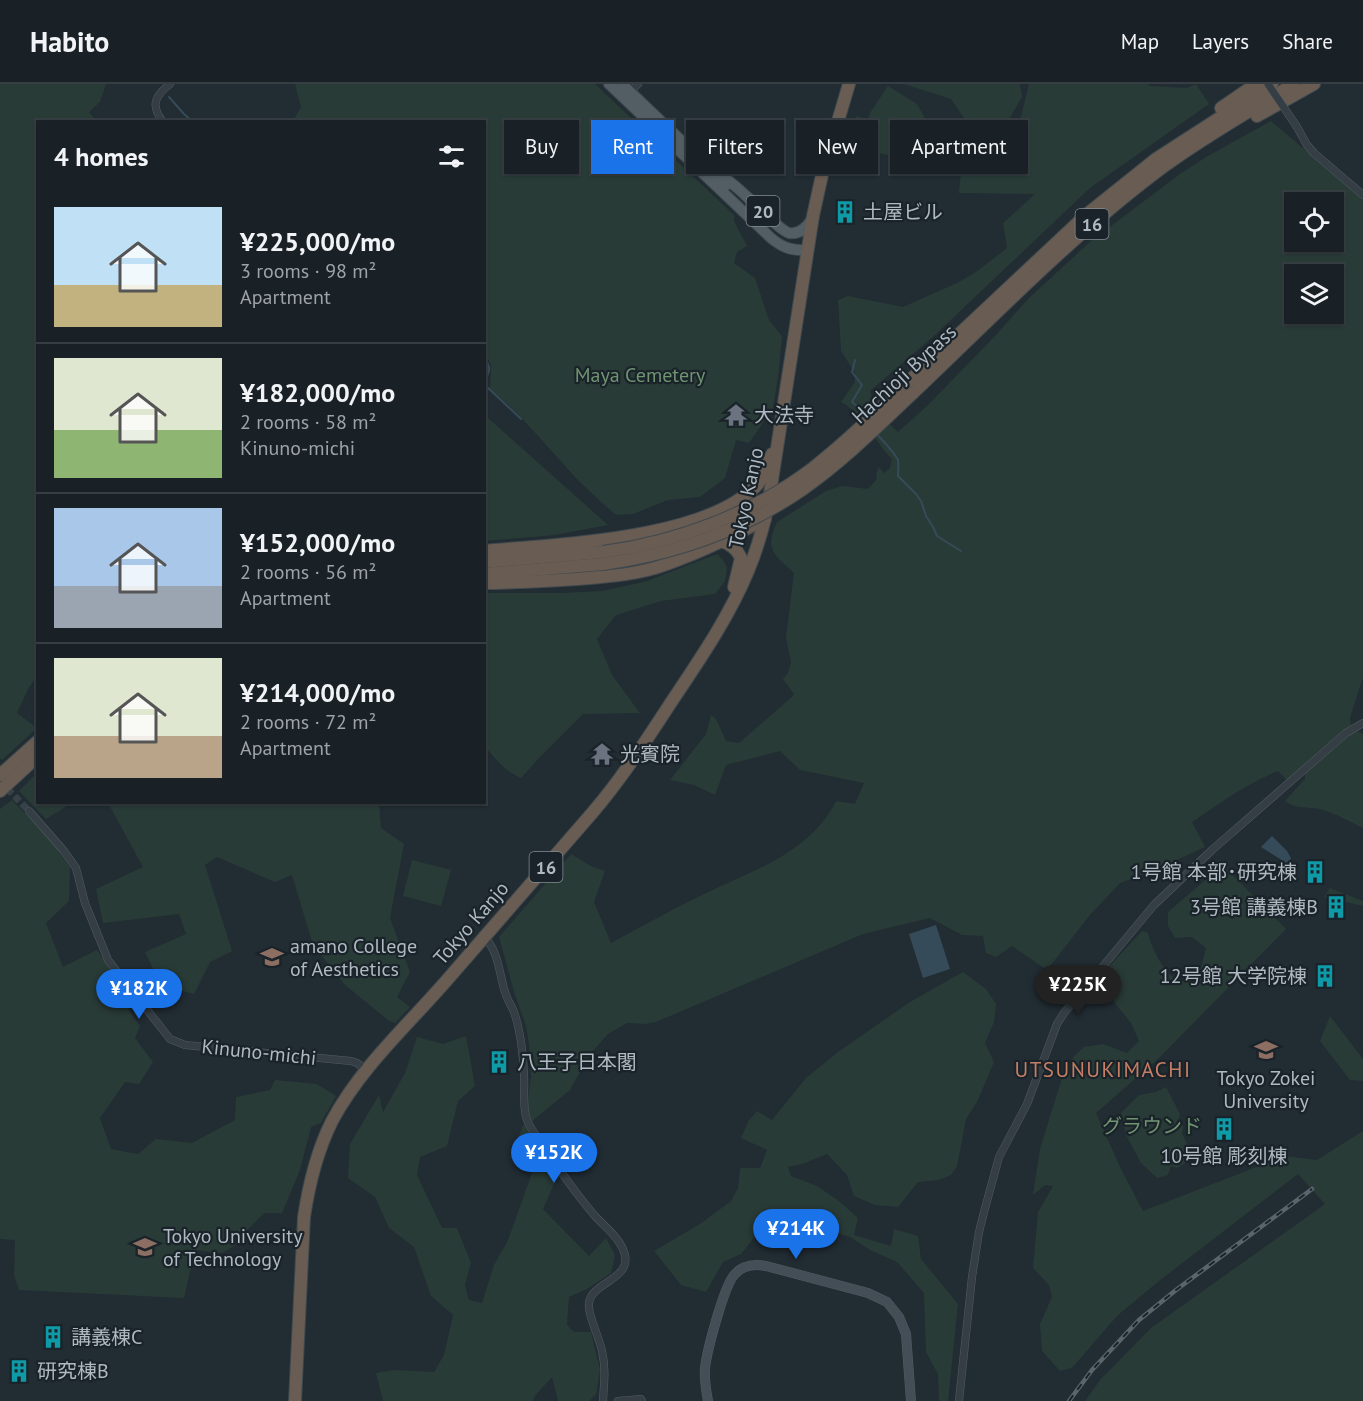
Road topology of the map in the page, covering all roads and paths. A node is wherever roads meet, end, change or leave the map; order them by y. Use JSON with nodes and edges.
{"nodes":[{"id":1,"x":170,"y":84,"type":"edge"},
{"id":2,"x":609,"y":84,"type":"edge"},
{"id":3,"x":622,"y":84,"type":"edge"},
{"id":4,"x":849,"y":84,"type":"edge"},
{"id":5,"x":1256,"y":84,"type":"edge"},
{"id":6,"x":1270,"y":84,"type":"edge"},
{"id":7,"x":1294,"y":84,"type":"edge"},
{"id":8,"x":1314,"y":84,"type":"edge"},
{"id":9,"x":631,"y":91,"type":"edge"},
{"id":10,"x":162,"y":120,"type":"edge"},
{"id":11,"x":686,"y":145,"type":"edge"},
{"id":12,"x":1156,"y":159,"type":"junction"},
{"id":13,"x":715,"y":174,"type":"edge"},
{"id":14,"x":718,"y":174,"type":"edge"},
{"id":15,"x":1363,"y":195,"type":"edge"},
{"id":16,"x":813,"y":216,"type":"junction"},
{"id":17,"x":1093,"y":223,"type":"junction"},
{"id":18,"x":808,"y":250,"type":"junction"},
{"id":19,"x":911,"y":388,"type":"junction"},
{"id":20,"x":778,"y":441,"type":"junction"},
{"id":21,"x":733,"y":503,"type":"junction"},
{"id":22,"x":768,"y":506,"type":"junction"},
{"id":23,"x":765,"y":519,"type":"junction"},
{"id":24,"x":721,"y":541,"type":"junction"},
{"id":25,"x":486,"y":551,"type":"edge"},
{"id":26,"x":603,"y":558,"type":"junction"},
{"id":27,"x":486,"y":562,"type":"edge"},
{"id":28,"x":486,"y":574,"type":"edge"},
{"id":29,"x":486,"y":583,"type":"edge"},
{"id":30,"x":729,"y":612,"type":"junction"},
{"id":31,"x":1363,"y":723,"type":"edge"},
{"id":32,"x":36,"y":743,"type":"edge"},
{"id":33,"x":36,"y":758,"type":"edge"},
{"id":34,"x":0,"y":775,"type":"edge"},
{"id":35,"x":0,"y":790,"type":"edge"},
{"id":36,"x":29,"y":811,"type":"tunnel mouth"},
{"id":37,"x":484,"y":937,"type":"junction"},
{"id":38,"x":366,"y":1070,"type":"junction"},
{"id":39,"x":295,"y":1401,"type":"edge"},
{"id":40,"x":603,"y":1401,"type":"edge"},
{"id":41,"x":618,"y":1401,"type":"edge"},
{"id":42,"x":642,"y":1401,"type":"edge"},
{"id":43,"x":708,"y":1401,"type":"edge"},
{"id":44,"x":911,"y":1401,"type":"edge"},
{"id":45,"x":959,"y":1401,"type":"edge"}],
"edges":[{"from":1,"to":10,"type":"street"},
{"from":2,"to":9,"type":"main road","number":"20"},
{"from":3,"to":9,"type":"main road","number":"20"},
{"from":4,"to":16,"type":"highway","number":"16"},
{"from":5,"to":12,"type":"highway","number":"16"},
{"from":6,"to":12,"type":"highway","name":"Hachioji Bypass","number":"16"},
{"from":6,"to":15,"type":"street","bridge":true},
{"from":7,"to":17,"type":"highway","name":"Hachioji Bypass","number":"16"},
{"from":8,"to":17,"type":"highway","number":"16"},
{"from":9,"to":11,"type":"main road","number":"20"},
{"from":9,"to":18,"type":"main road","number":"20"},
{"from":12,"to":19,"type":"highway","name":"Hachioji Bypass","number":"16"},
{"from":13,"to":18,"type":"main road","number":"20"},
{"from":14,"to":16,"type":"main road","number":"20"},
{"from":16,"to":18,"type":"highway","number":"16"},
{"from":17,"to":19,"type":"highway","name":"Hachioji Bypass","number":"16"},
{"from":18,"to":20,"type":"highway","name":"Tokyo Kanjo","number":"16"},
{"from":19,"to":26,"type":"highway","name":"Hachioji Bypass","number":"16","bridge":true},
{"from":20,"to":21,"type":"highway","number":"16"},
{"from":20,"to":22,"type":"highway","name":"Tokyo Kanjo","number":"16"},
{"from":21,"to":22,"type":"highway"},
{"from":21,"to":25,"type":"highway","number":"16"},
{"from":22,"to":23,"type":"highway","name":"Tokyo Kanjo","number":"16"},
{"from":23,"to":24,"type":"highway"},
{"from":23,"to":30,"type":"highway","name":"Tokyo Kanjo","number":"16"},
{"from":24,"to":29,"type":"highway"},
{"from":24,"to":30,"type":"highway","number":"16"},
{"from":26,"to":27,"type":"highway","name":"Hachioji Bypass","number":"16"},
{"from":26,"to":28,"type":"highway","name":"Hachioji Bypass","number":"16"},
{"from":30,"to":37,"type":"highway","name":"Tokyo Kanjo","number":"16"},
{"from":31,"to":45,"type":"street"},
{"from":32,"to":34,"type":"highway"},
{"from":33,"to":35,"type":"highway"},
{"from":36,"to":38,"type":"street","name":"Kinuno-michi"},
{"from":37,"to":38,"type":"highway","name":"Tokyo Kanjo","number":"16"},
{"from":37,"to":40,"type":"street"},
{"from":38,"to":39,"type":"highway","name":"Tokyo Kanjo","number":"16"},
{"from":41,"to":42,"type":"street"},
{"from":43,"to":44,"type":"street"}]}
